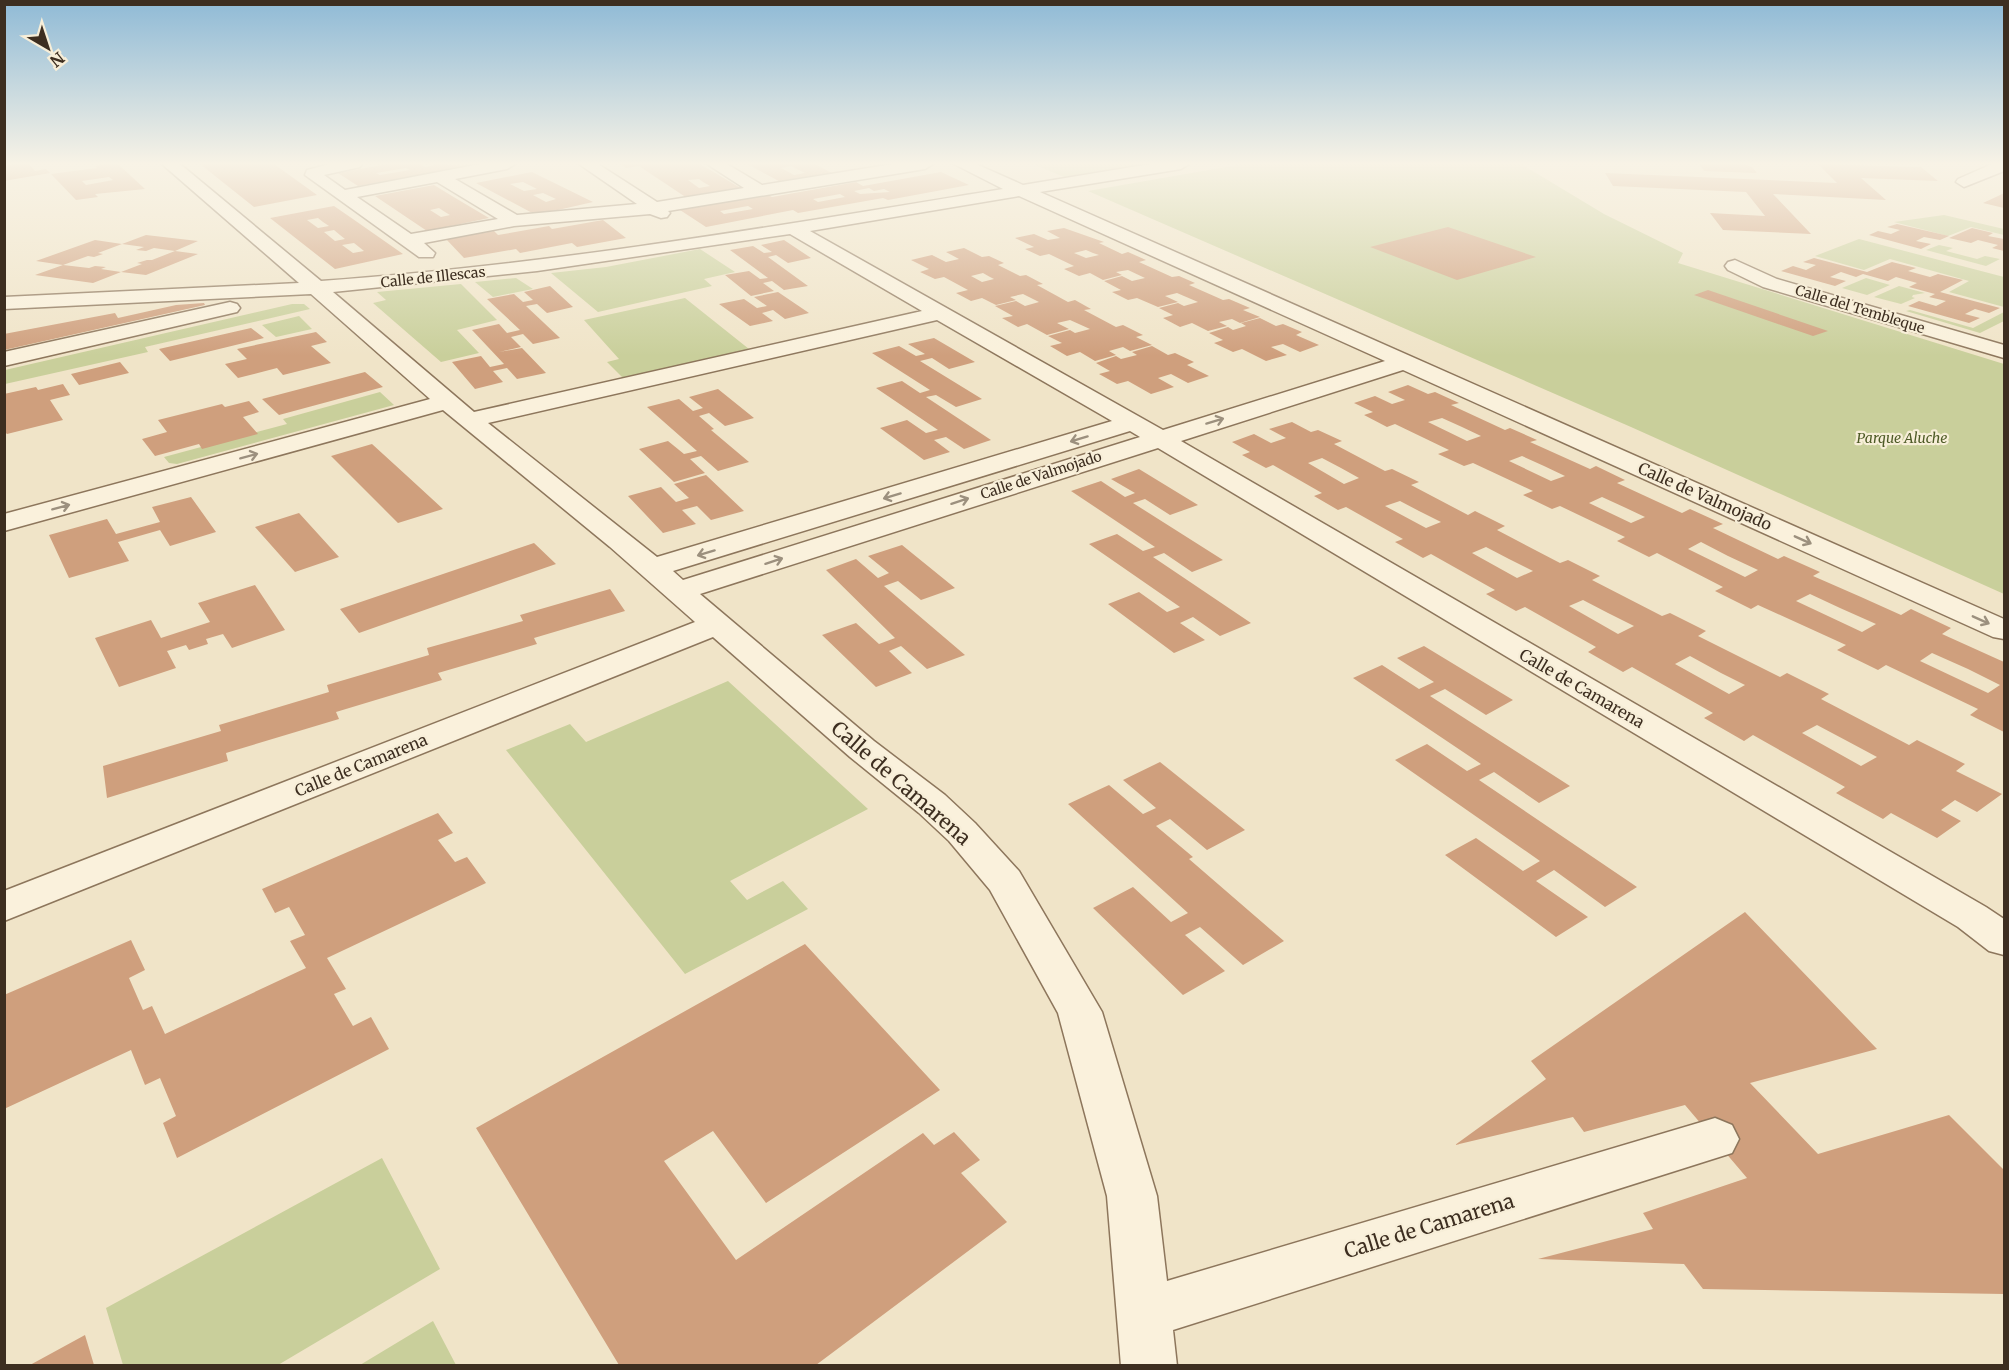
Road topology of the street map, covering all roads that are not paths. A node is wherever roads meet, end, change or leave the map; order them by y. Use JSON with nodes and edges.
{"nodes":[{"id":1,"x":246,"y":228,"type":"edge"},
{"id":2,"x":392,"y":228,"type":"edge"},
{"id":3,"x":476,"y":228,"type":"edge"},
{"id":4,"x":681,"y":228,"type":"edge"},
{"id":5,"x":800,"y":228,"type":"edge"},
{"id":6,"x":1115,"y":228,"type":"edge"},
{"id":7,"x":1119,"y":228,"type":"edge"},
{"id":8,"x":794,"y":229,"type":"junction"},
{"id":9,"x":410,"y":240,"type":"junction"},
{"id":10,"x":703,"y":244,"type":"junction"},
{"id":11,"x":1735,"y":266,"type":"dead end"},
{"id":12,"x":447,"y":276,"type":"junction"},
{"id":13,"x":318,"y":288,"type":"junction"},
{"id":14,"x":270,"y":292,"type":"junction"},
{"id":15,"x":4,"y":303,"type":"edge"},
{"id":16,"x":940,"y":313,"type":"junction"},
{"id":17,"x":1999,"y":346,"type":"edge"},
{"id":18,"x":1376,"y":349,"type":"junction"},
{"id":19,"x":1407,"y":355,"type":"junction"},
{"id":20,"x":4,"y":359,"type":"edge"},
{"id":21,"x":458,"y":411,"type":"junction"},
{"id":22,"x":1145,"y":431,"type":"junction"},
{"id":23,"x":4,"y":523,"type":"edge"},
{"id":24,"x":652,"y":568,"type":"junction"},
{"id":25,"x":678,"y":591,"type":"junction"},
{"id":26,"x":2004,"y":607,"type":"edge"},
{"id":27,"x":717,"y":624,"type":"junction"},
{"id":28,"x":2004,"y":630,"type":"edge"},
{"id":29,"x":4,"y":907,"type":"edge"},
{"id":30,"x":1988,"y":913,"type":"edge"},
{"id":31,"x":2004,"y":940,"type":"edge"},
{"id":32,"x":1714,"y":1139,"type":"dead end"},
{"id":33,"x":1144,"y":1313,"type":"junction"},
{"id":34,"x":1149,"y":1365,"type":"edge"}],
"edges":[{"from":1,"to":13,"type":"street","name":"Calle de Camarena"},
{"from":2,"to":9,"type":"street"},
{"from":3,"to":9,"type":"street"},
{"from":4,"to":10,"type":"street"},
{"from":5,"to":8,"type":"street","name":"Calle de Illescas"},
{"from":6,"to":18,"type":"street","name":"Calle de Valmojado"},
{"from":7,"to":19,"type":"street","name":"Calle de Valmojado"},
{"from":8,"to":10,"type":"street","name":"Calle de Illescas"},
{"from":8,"to":16,"type":"street","name":"Calle de Camarena"},
{"from":9,"to":12,"type":"street"},
{"from":10,"to":12,"type":"street","name":"Calle de Illescas"},
{"from":11,"to":17,"type":"street","name":"Calle del Tembleque"},
{"from":12,"to":13,"type":"street","name":"Calle de Illescas"},
{"from":13,"to":14,"type":"street","name":"Calle de Illescas"},
{"from":13,"to":21,"type":"street","name":"Calle de Camarena"},
{"from":14,"to":15,"type":"street","name":"Calle de Illescas"},
{"from":14,"to":20,"type":"street","name":"Calle de Illescas"},
{"from":16,"to":21,"type":"street"},
{"from":16,"to":22,"type":"street","name":"Calle de Camarena"},
{"from":18,"to":19,"type":"street","name":"Calle de Valmojado"},
{"from":18,"to":22,"type":"street","name":"Calle de Valmojado"},
{"from":22,"to":19,"type":"street","name":"Calle de Valmojado","one_way":true},
{"from":19,"to":26,"type":"street","name":"Calle de Valmojado"},
{"from":19,"to":28,"type":"street","name":"Calle de Valmojado","one_way":true},
{"from":23,"to":21,"type":"street","one_way":true},
{"from":21,"to":24,"type":"street","name":"Calle de Camarena"},
{"from":22,"to":24,"type":"street","name":"Calle de Valmojado","one_way":true},
{"from":25,"to":22,"type":"street","name":"Calle de Valmojado","one_way":true},
{"from":22,"to":30,"type":"street","name":"Calle de Camarena"},
{"from":24,"to":25,"type":"street","name":"Calle de Camarena"},
{"from":25,"to":27,"type":"street","name":"Calle de Camarena"},
{"from":27,"to":29,"type":"street","name":"Calle de Camarena"},
{"from":27,"to":33,"type":"street","name":"Calle de Camarena"},
{"from":30,"to":31,"type":"street","name":"Calle de Camarena"},
{"from":32,"to":33,"type":"street","name":"Calle de Camarena"},
{"from":33,"to":34,"type":"street","name":"Calle de Camarena"}]}
